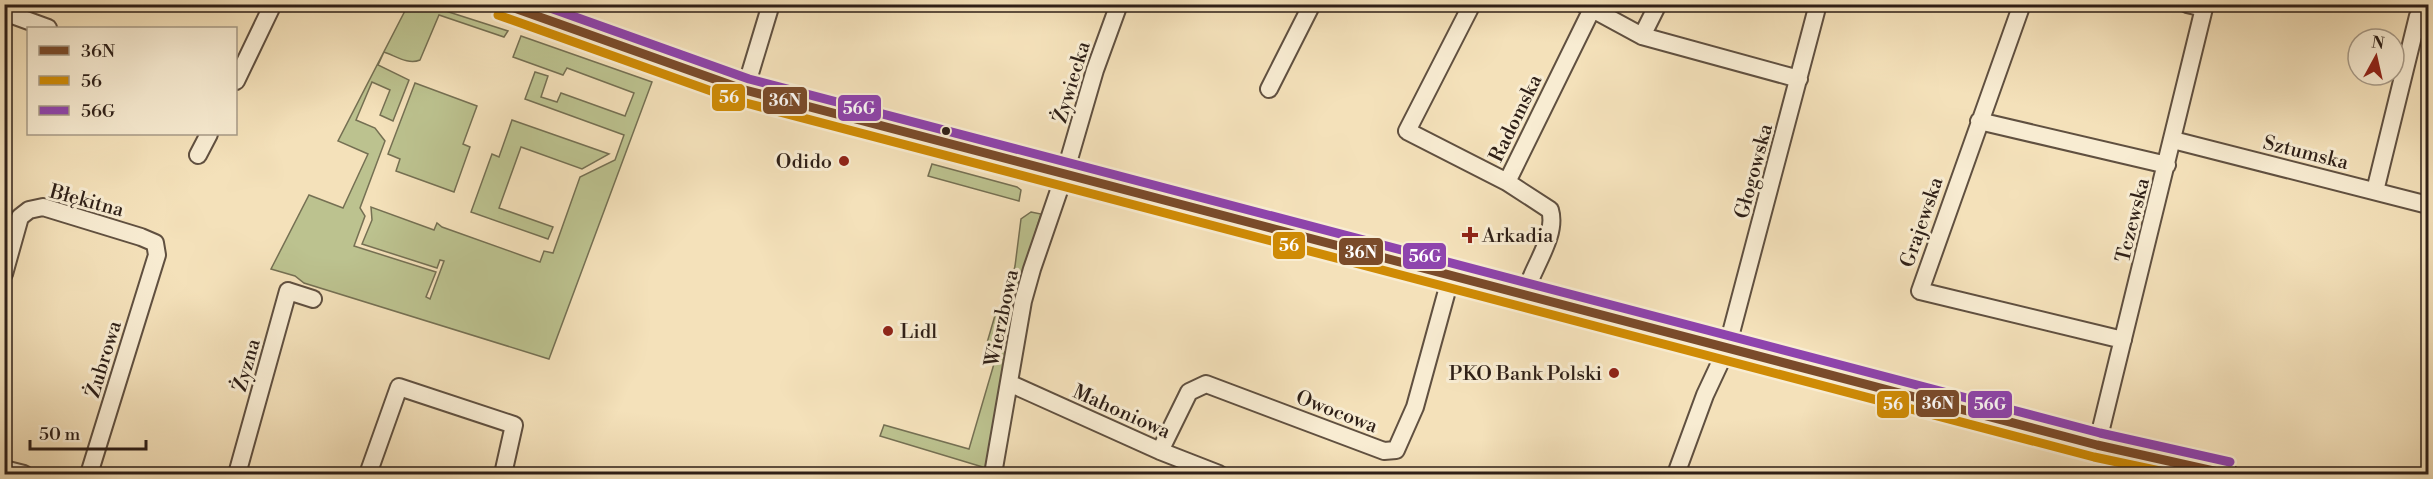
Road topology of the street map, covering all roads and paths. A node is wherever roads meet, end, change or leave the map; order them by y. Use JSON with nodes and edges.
{"nodes":[{"id":1,"x":273,"y":4,"type":"edge"},
{"id":2,"x":502,"y":4,"type":"edge"},
{"id":3,"x":771,"y":4,"type":"edge"},
{"id":4,"x":1119,"y":4,"type":"edge"},
{"id":5,"x":1312,"y":4,"type":"edge"},
{"id":6,"x":1472,"y":4,"type":"edge"},
{"id":7,"x":1658,"y":4,"type":"edge"},
{"id":8,"x":1818,"y":4,"type":"edge"},
{"id":9,"x":2022,"y":4,"type":"edge"},
{"id":10,"x":2187,"y":4,"type":"edge"},
{"id":11,"x":2205,"y":6,"type":"edge"},
{"id":12,"x":1588,"y":7,"type":"edge"},
{"id":13,"x":4,"y":12,"type":"edge"},
{"id":14,"x":2418,"y":16,"type":"dead end"},
{"id":15,"x":45,"y":27,"type":"edge"},
{"id":16,"x":1642,"y":36,"type":"junction"},
{"id":17,"x":237,"y":79,"type":"edge"},
{"id":18,"x":1799,"y":79,"type":"junction"},
{"id":19,"x":1269,"y":88,"type":"dead end"},
{"id":20,"x":746,"y":90,"type":"junction"},
{"id":21,"x":1979,"y":121,"type":"junction"},
{"id":22,"x":208,"y":135,"type":"edge"},
{"id":23,"x":2173,"y":141,"type":"junction"},
{"id":24,"x":198,"y":155,"type":"dead end"},
{"id":25,"x":2167,"y":165,"type":"junction"},
{"id":26,"x":1065,"y":173,"type":"junction"},
{"id":27,"x":1507,"y":182,"type":"junction"},
{"id":28,"x":2374,"y":191,"type":"junction"},
{"id":29,"x":2428,"y":205,"type":"edge"},
{"id":30,"x":157,"y":255,"type":"joint"},
{"id":31,"x":4,"y":274,"type":"edge"},
{"id":32,"x":1451,"y":276,"type":"junction"},
{"id":33,"x":1525,"y":295,"type":"junction"},
{"id":34,"x":313,"y":299,"type":"dead end"},
{"id":35,"x":2123,"y":340,"type":"junction"},
{"id":36,"x":1727,"y":348,"type":"junction"},
{"id":37,"x":1009,"y":383,"type":"junction"},
{"id":38,"x":2097,"y":444,"type":"junction"},
{"id":39,"x":1160,"y":451,"type":"junction"},
{"id":40,"x":4,"y":469,"type":"edge"},
{"id":41,"x":24,"y":474,"type":"edge"},
{"id":42,"x":89,"y":474,"type":"edge"},
{"id":43,"x":237,"y":474,"type":"edge"},
{"id":44,"x":368,"y":474,"type":"edge"},
{"id":45,"x":503,"y":474,"type":"edge"},
{"id":46,"x":993,"y":474,"type":"edge"},
{"id":47,"x":1220,"y":474,"type":"edge"},
{"id":48,"x":1676,"y":474,"type":"edge"},
{"id":49,"x":2227,"y":474,"type":"edge"}],
"edges":[{"from":1,"to":17,"type":"street"},
{"from":2,"to":20,"type":"main road"},
{"from":3,"to":20,"type":"street"},
{"from":4,"to":26,"type":"street","name":"Żywiecka"},
{"from":5,"to":19,"type":"street"},
{"from":6,"to":27,"type":"street"},
{"from":7,"to":16,"type":"street"},
{"from":8,"to":18,"type":"street","name":"Głogowska"},
{"from":9,"to":21,"type":"street","name":"Grajewska"},
{"from":10,"to":11,"type":"street"},
{"from":11,"to":23,"type":"street","name":"Tczewska"},
{"from":12,"to":16,"type":"street"},
{"from":12,"to":27,"type":"street","name":"Radomska"},
{"from":13,"to":15,"type":"street"},
{"from":14,"to":28,"type":"street"},
{"from":16,"to":18,"type":"street"},
{"from":18,"to":36,"type":"street","name":"Głogowska"},
{"from":20,"to":26,"type":"main road"},
{"from":21,"to":25,"type":"street"},
{"from":21,"to":35,"type":"street","name":"Grajewska"},
{"from":22,"to":24,"type":"street"},
{"from":23,"to":25,"type":"street","name":"Tczewska"},
{"from":23,"to":28,"type":"street","name":"Sztumska"},
{"from":25,"to":35,"type":"street","name":"Tczewska"},
{"from":26,"to":32,"type":"main road"},
{"from":26,"to":37,"type":"street","name":"Wierzbowa"},
{"from":27,"to":33,"type":"street","name":"Radomska"},
{"from":28,"to":29,"type":"street","name":"Sztumska"},
{"from":30,"to":31,"type":"street","name":"Błękitna"},
{"from":30,"to":42,"type":"street","name":"Żubrowa"},
{"from":32,"to":33,"type":"main road"},
{"from":32,"to":39,"type":"street","name":"Owocowa"},
{"from":33,"to":36,"type":"main road"},
{"from":34,"to":43,"type":"street","name":"Żyzna"},
{"from":35,"to":38,"type":"street","name":"Tczewska"},
{"from":36,"to":38,"type":"main road"},
{"from":36,"to":48,"type":"street","name":"Głogowska"},
{"from":37,"to":39,"type":"street","name":"Mahoniowa"},
{"from":37,"to":46,"type":"street","name":"Wierzbowa"},
{"from":38,"to":49,"type":"main road"},
{"from":39,"to":47,"type":"street","name":"Mahoniowa"},
{"from":40,"to":41,"type":"street"},
{"from":44,"to":45,"type":"street"}]}
